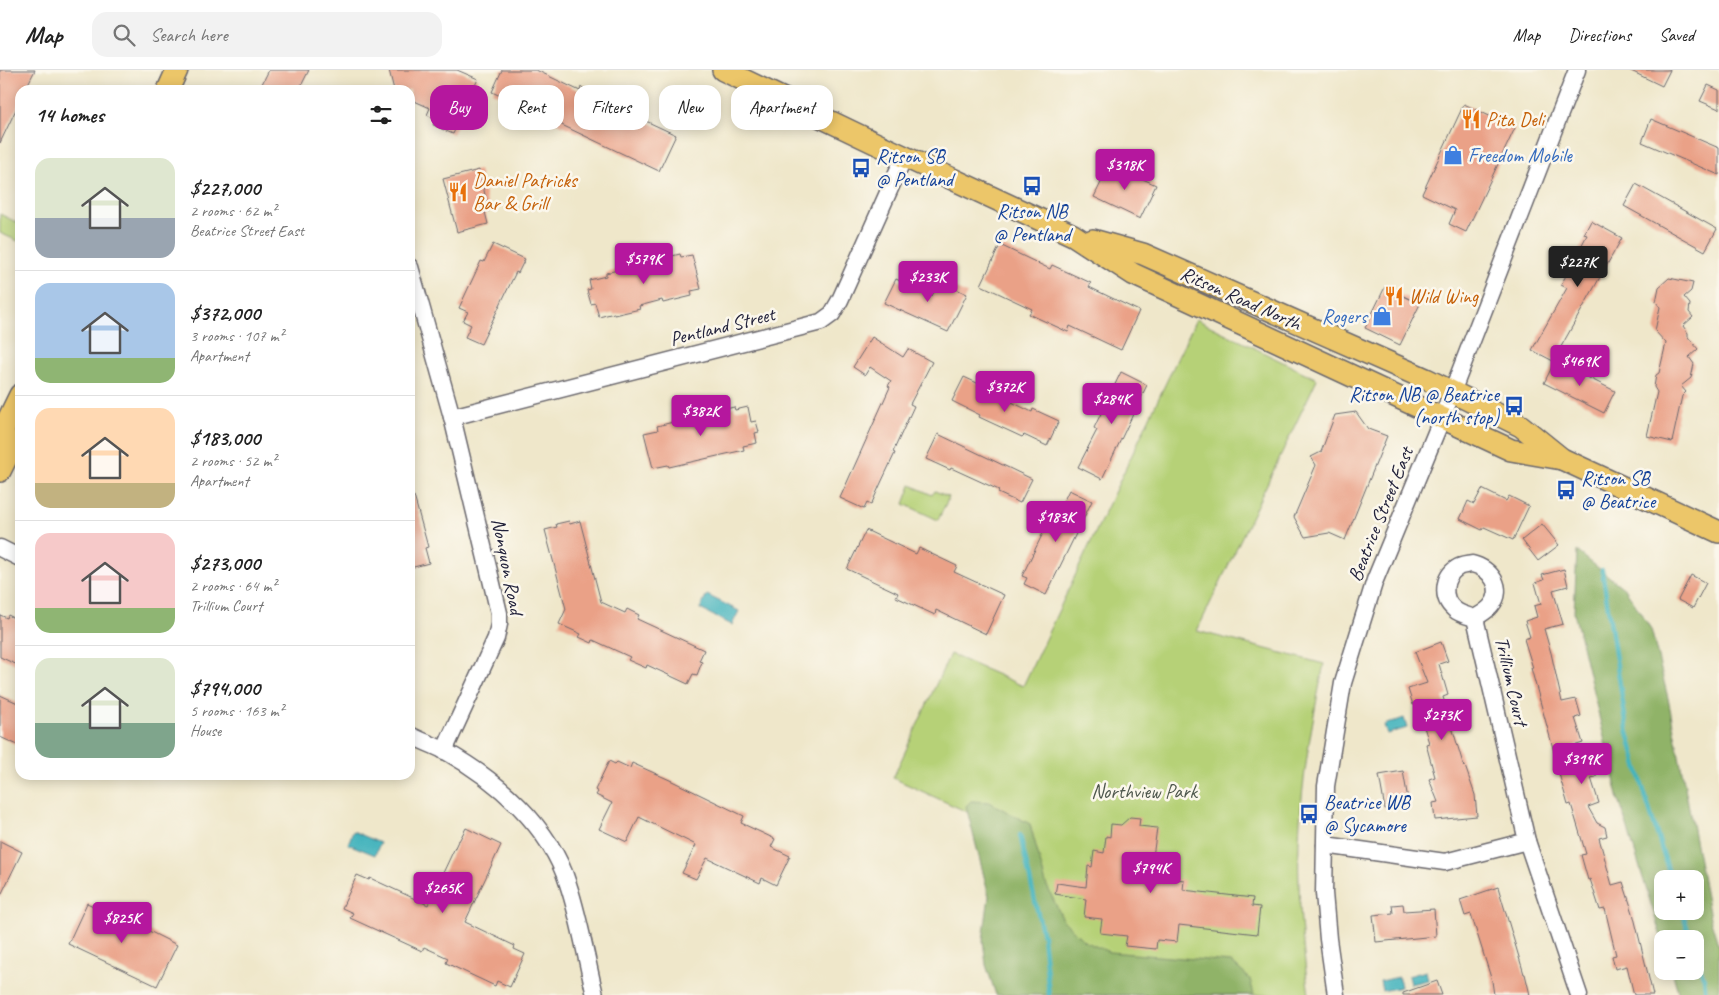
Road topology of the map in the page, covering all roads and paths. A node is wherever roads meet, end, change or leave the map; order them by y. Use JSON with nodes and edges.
{"nodes":[{"id":1,"x":177,"y":70,"type":"edge"},
{"id":2,"x":723,"y":70,"type":"edge"},
{"id":3,"x":1577,"y":70,"type":"edge"},
{"id":4,"x":170,"y":85,"type":"edge"},
{"id":5,"x":904,"y":157,"type":"junction"},
{"id":6,"x":1073,"y":235,"type":"junction"},
{"id":7,"x":415,"y":285,"type":"edge"},
{"id":8,"x":1452,"y":391,"type":"junction"},
{"id":9,"x":15,"y":404,"type":"edge"},
{"id":10,"x":452,"y":417,"type":"junction"},
{"id":11,"x":1442,"y":418,"type":"junction"},
{"id":12,"x":1,"y":431,"type":"edge"},
{"id":13,"x":1562,"y":459,"type":"junction"},
{"id":14,"x":0,"y":471,"type":"edge"},
{"id":15,"x":1719,"y":532,"type":"edge"},
{"id":16,"x":0,"y":548,"type":"edge"},
{"id":17,"x":15,"y":556,"type":"edge"},
{"id":18,"x":1475,"y":618,"type":"dead end"},
{"id":19,"x":415,"y":737,"type":"edge"},
{"id":20,"x":444,"y":751,"type":"junction"},
{"id":21,"x":1527,"y":841,"type":"junction"},
{"id":22,"x":1325,"y":845,"type":"junction"},
{"id":23,"x":595,"y":995,"type":"edge"},
{"id":24,"x":1336,"y":995,"type":"edge"},
{"id":25,"x":1578,"y":995,"type":"edge"}],
"edges":[{"from":1,"to":4,"type":"main road"},
{"from":2,"to":5,"type":"main road","name":"Ritson Road North"},
{"from":3,"to":8,"type":"street","name":"Beatrice Street East"},
{"from":5,"to":6,"type":"main road","name":"Ritson Road North"},
{"from":5,"to":10,"type":"street","name":"Pentland Street"},
{"from":6,"to":8,"type":"main road","name":"Ritson Road North"},
{"from":6,"to":11,"type":"main road","name":"Ritson Road North"},
{"from":7,"to":10,"type":"street","name":"Nonquon Road"},
{"from":8,"to":11,"type":"street","name":"Beatrice Street East"},
{"from":8,"to":13,"type":"main road","name":"Ritson Road North"},
{"from":9,"to":12,"type":"main road"},
{"from":10,"to":20,"type":"street","name":"Nonquon Road"},
{"from":11,"to":13,"type":"main road","name":"Ritson Road North"},
{"from":11,"to":22,"type":"street","name":"Beatrice Street East"},
{"from":12,"to":14,"type":"main road"},
{"from":13,"to":15,"type":"main road","name":"Ritson Road North"},
{"from":16,"to":17,"type":"street"},
{"from":18,"to":21,"type":"street","name":"Trillium Court"},
{"from":19,"to":20,"type":"street"},
{"from":20,"to":23,"type":"street"},
{"from":21,"to":22,"type":"street"},
{"from":21,"to":25,"type":"street","name":"Trillium Court"},
{"from":22,"to":24,"type":"street","name":"Beatrice Street East"}]}
